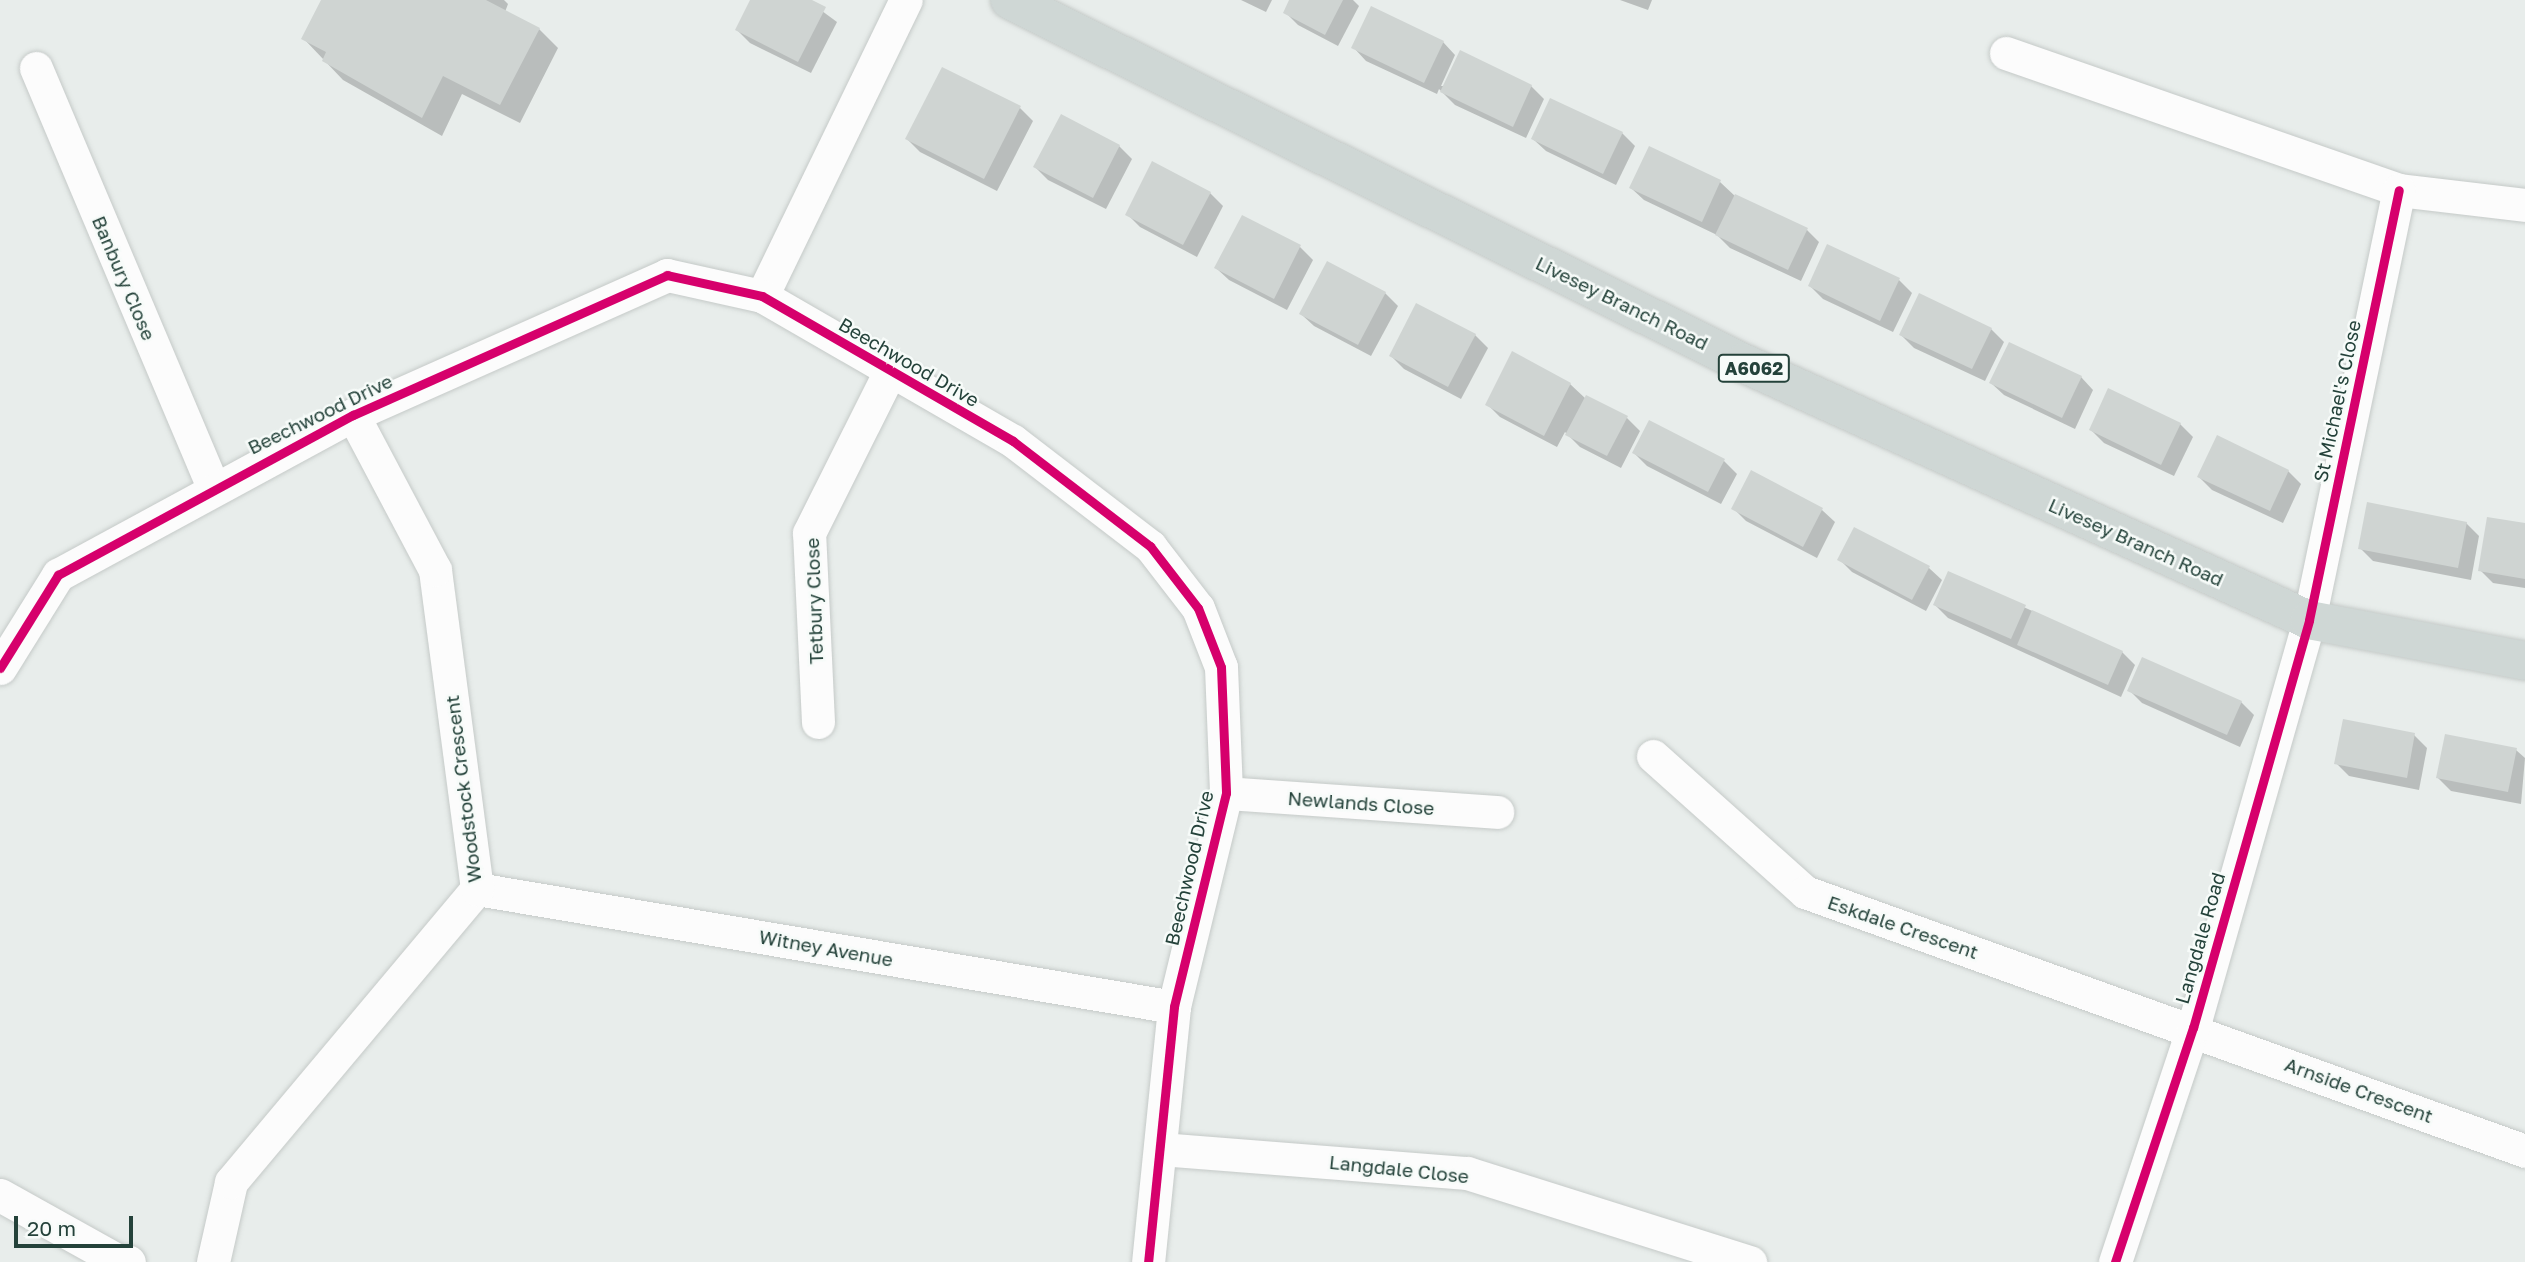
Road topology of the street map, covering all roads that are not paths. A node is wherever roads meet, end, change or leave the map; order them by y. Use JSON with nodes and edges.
{"nodes":[{"id":1,"x":906,"y":0,"type":"edge"},
{"id":2,"x":1010,"y":0,"type":"edge"},
{"id":3,"x":2006,"y":53,"type":"dead end"},
{"id":4,"x":36,"y":68,"type":"dead end"},
{"id":5,"x":2399,"y":190,"type":"junction"},
{"id":6,"x":2525,"y":205,"type":"edge"},
{"id":7,"x":762,"y":296,"type":"junction"},
{"id":8,"x":890,"y":372,"type":"junction"},
{"id":9,"x":353,"y":415,"type":"junction"},
{"id":10,"x":213,"y":487,"type":"junction"},
{"id":11,"x":2308,"y":620,"type":"junction"},
{"id":12,"x":2525,"y":661,"type":"edge"},
{"id":13,"x":0,"y":668,"type":"edge"},
{"id":14,"x":818,"y":722,"type":"dead end"},
{"id":15,"x":1653,"y":756,"type":"dead end"},
{"id":16,"x":1226,"y":793,"type":"junction"},
{"id":17,"x":1497,"y":812,"type":"dead end"},
{"id":18,"x":477,"y":889,"type":"junction"},
{"id":19,"x":1174,"y":1007,"type":"junction"},
{"id":20,"x":2193,"y":1028,"type":"junction"},
{"id":21,"x":1161,"y":1149,"type":"junction"},
{"id":22,"x":2525,"y":1151,"type":"edge"},
{"id":23,"x":0,"y":1195,"type":"edge"},
{"id":24,"x":129,"y":1262,"type":"edge"},
{"id":25,"x":214,"y":1262,"type":"edge"},
{"id":26,"x":1148,"y":1262,"type":"edge"},
{"id":27,"x":1750,"y":1262,"type":"edge"},
{"id":28,"x":2115,"y":1262,"type":"edge"}],
"edges":[{"from":1,"to":7,"type":"street"},
{"from":2,"to":11,"type":"main road","name":"Livesey Branch Road","number":"A6062"},
{"from":3,"to":5,"type":"street"},
{"from":4,"to":10,"type":"street","name":"Banbury Close"},
{"from":5,"to":6,"type":"street"},
{"from":5,"to":11,"type":"street","name":"St Michael's Close"},
{"from":7,"to":8,"type":"street","name":"Beechwood Drive"},
{"from":7,"to":9,"type":"street","name":"Beechwood Drive"},
{"from":8,"to":14,"type":"street","name":"Tetbury Close"},
{"from":8,"to":16,"type":"street","name":"Beechwood Drive"},
{"from":9,"to":10,"type":"street","name":"Beechwood Drive"},
{"from":9,"to":18,"type":"street","name":"Woodstock Crescent"},
{"from":10,"to":13,"type":"street","name":"Beechwood Drive"},
{"from":11,"to":12,"type":"main road","name":"Livesey Branch Road","number":"A6062"},
{"from":11,"to":20,"type":"street","name":"Langdale Road"},
{"from":15,"to":20,"type":"street","name":"Eskdale Crescent"},
{"from":16,"to":17,"type":"street","name":"Newlands Close"},
{"from":16,"to":19,"type":"street","name":"Beechwood Drive"},
{"from":18,"to":19,"type":"street","name":"Witney Avenue"},
{"from":18,"to":25,"type":"street","name":"Woodstock Crescent"},
{"from":19,"to":21,"type":"street","name":"Beechwood Drive"},
{"from":20,"to":22,"type":"street","name":"Arnside Crescent"},
{"from":20,"to":28,"type":"street","name":"Langdale Road"},
{"from":21,"to":26,"type":"street","name":"Beechwood Drive"},
{"from":21,"to":27,"type":"street","name":"Langdale Close"},
{"from":23,"to":24,"type":"street"}]}
